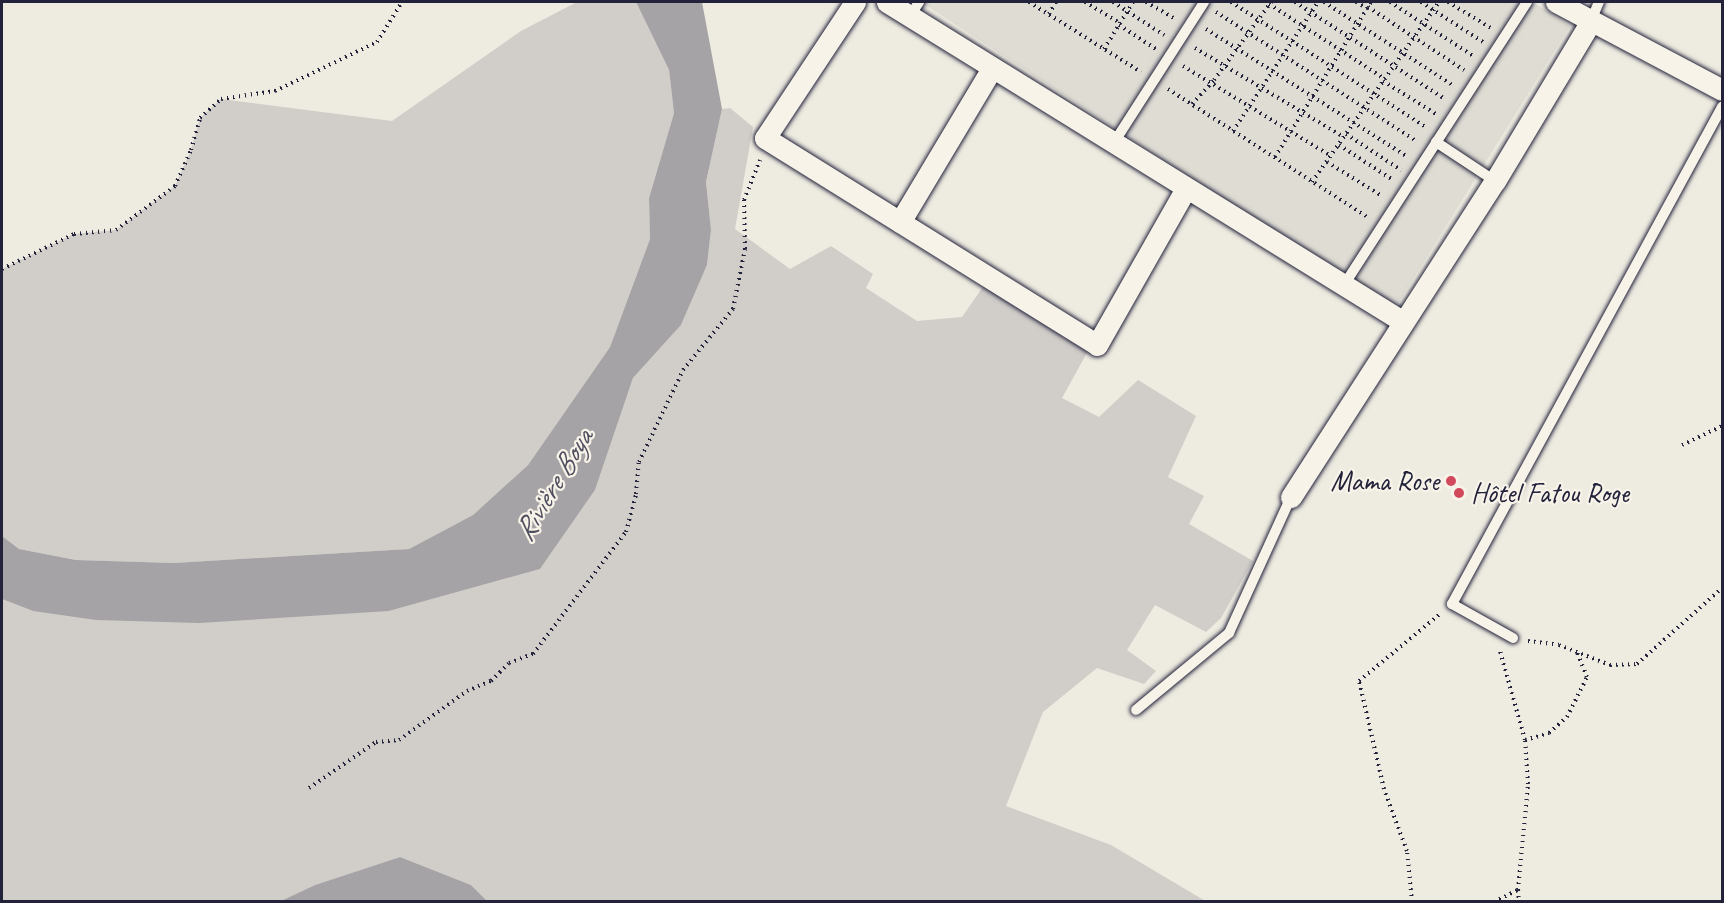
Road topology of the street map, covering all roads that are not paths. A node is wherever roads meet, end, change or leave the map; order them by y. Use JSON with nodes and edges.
{"nodes":[{"id":1,"x":855,"y":2,"type":"edge"},
{"id":2,"x":887,"y":2,"type":"edge"},
{"id":3,"x":1527,"y":2,"type":"edge"},
{"id":4,"x":1556,"y":2,"type":"edge"},
{"id":5,"x":1599,"y":2,"type":"edge"},
{"id":6,"x":1204,"y":3,"type":"edge"},
{"id":7,"x":915,"y":9,"type":"edge"},
{"id":8,"x":1590,"y":23,"type":"junction"},
{"id":9,"x":992,"y":68,"type":"junction"},
{"id":10,"x":1722,"y":90,"type":"edge"},
{"id":11,"x":1722,"y":107,"type":"edge"},
{"id":12,"x":1435,"y":143,"type":"junction"},
{"id":13,"x":1113,"y":144,"type":"junction"},
{"id":14,"x":1495,"y":181,"type":"junction"},
{"id":15,"x":1185,"y":190,"type":"junction"},
{"id":16,"x":900,"y":222,"type":"junction"},
{"id":17,"x":1344,"y":285,"type":"junction"},
{"id":18,"x":1402,"y":321,"type":"junction"},
{"id":19,"x":1290,"y":497,"type":"joint"},
{"id":20,"x":1513,"y":638,"type":"road end"},
{"id":21,"x":1136,"y":710,"type":"dead end"}],
"edges":[{"from":1,"to":16,"type":"street"},
{"from":2,"to":7,"type":"street"},
{"from":3,"to":12,"type":"lane"},
{"from":4,"to":8,"type":"street"},
{"from":5,"to":8,"type":"lane"},
{"from":6,"to":13,"type":"lane"},
{"from":7,"to":9,"type":"street"},
{"from":8,"to":10,"type":"street"},
{"from":8,"to":14,"type":"street"},
{"from":9,"to":13,"type":"street"},
{"from":9,"to":16,"type":"street"},
{"from":11,"to":20,"type":"lane"},
{"from":12,"to":14,"type":"lane"},
{"from":12,"to":17,"type":"lane"},
{"from":13,"to":15,"type":"street"},
{"from":14,"to":18,"type":"street"},
{"from":15,"to":16,"type":"street"},
{"from":15,"to":17,"type":"street"},
{"from":17,"to":18,"type":"street"},
{"from":18,"to":19,"type":"street"},
{"from":19,"to":21,"type":"lane"}]}
